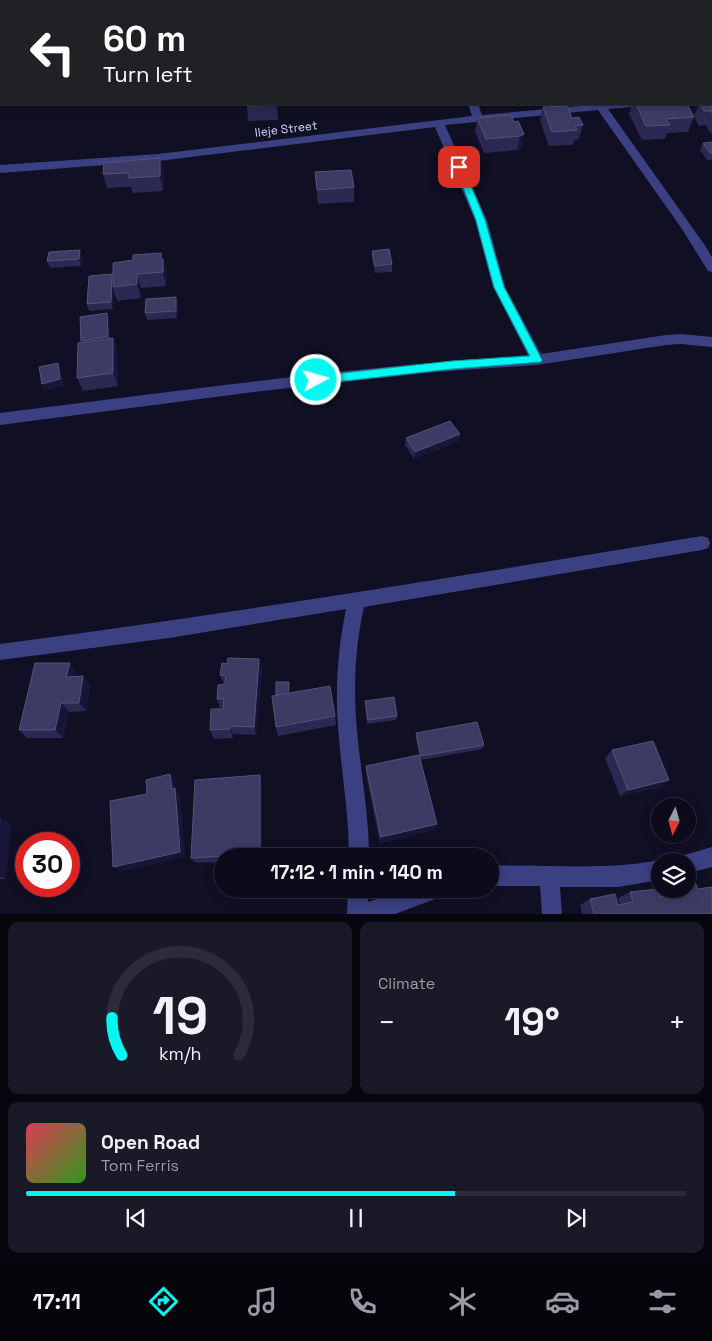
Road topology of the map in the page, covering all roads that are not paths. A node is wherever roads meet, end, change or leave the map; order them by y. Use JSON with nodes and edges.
{"nodes":[{"id":1,"x":473,"y":105,"type":"edge"},
{"id":2,"x":621,"y":105,"type":"edge"},
{"id":3,"x":601,"y":107,"type":"junction"},
{"id":4,"x":478,"y":118,"type":"junction"},
{"id":5,"x":439,"y":123,"type":"junction"},
{"id":6,"x":0,"y":169,"type":"edge"},
{"id":7,"x":712,"y":268,"type":"edge"},
{"id":8,"x":712,"y":342,"type":"edge"},
{"id":9,"x":537,"y":360,"type":"junction"},
{"id":10,"x":0,"y":419,"type":"edge"},
{"id":11,"x":702,"y":543,"type":"dead end"},
{"id":12,"x":357,"y":600,"type":"junction"},
{"id":13,"x":0,"y":652,"type":"edge"},
{"id":14,"x":359,"y":848,"type":"edge"},
{"id":15,"x":712,"y":857,"type":"edge"},
{"id":16,"x":696,"y":861,"type":"edge"},
{"id":17,"x":651,"y":872,"type":"edge"},
{"id":18,"x":549,"y":875,"type":"junction"},
{"id":19,"x":499,"y":876,"type":"edge"},
{"id":20,"x":358,"y":898,"type":"edge"},
{"id":21,"x":410,"y":898,"type":"edge"},
{"id":22,"x":357,"y":914,"type":"edge"},
{"id":23,"x":364,"y":914,"type":"edge"},
{"id":24,"x":552,"y":914,"type":"edge"}],
"edges":[{"from":1,"to":4,"type":"street"},
{"from":2,"to":3,"type":"street","name":"Ileje Street"},
{"from":3,"to":4,"type":"street","name":"Ileje Street"},
{"from":3,"to":7,"type":"street"},
{"from":4,"to":5,"type":"street","name":"Ileje Street"},
{"from":5,"to":6,"type":"street","name":"Ileje Street"},
{"from":5,"to":9,"type":"street"},
{"from":8,"to":9,"type":"street"},
{"from":9,"to":10,"type":"street"},
{"from":11,"to":12,"type":"street"},
{"from":12,"to":13,"type":"street"},
{"from":12,"to":14,"type":"street"},
{"from":15,"to":16,"type":"street"},
{"from":17,"to":18,"type":"street"},
{"from":18,"to":19,"type":"street"},
{"from":18,"to":24,"type":"street"},
{"from":20,"to":22,"type":"street"},
{"from":21,"to":23,"type":"street"}]}
